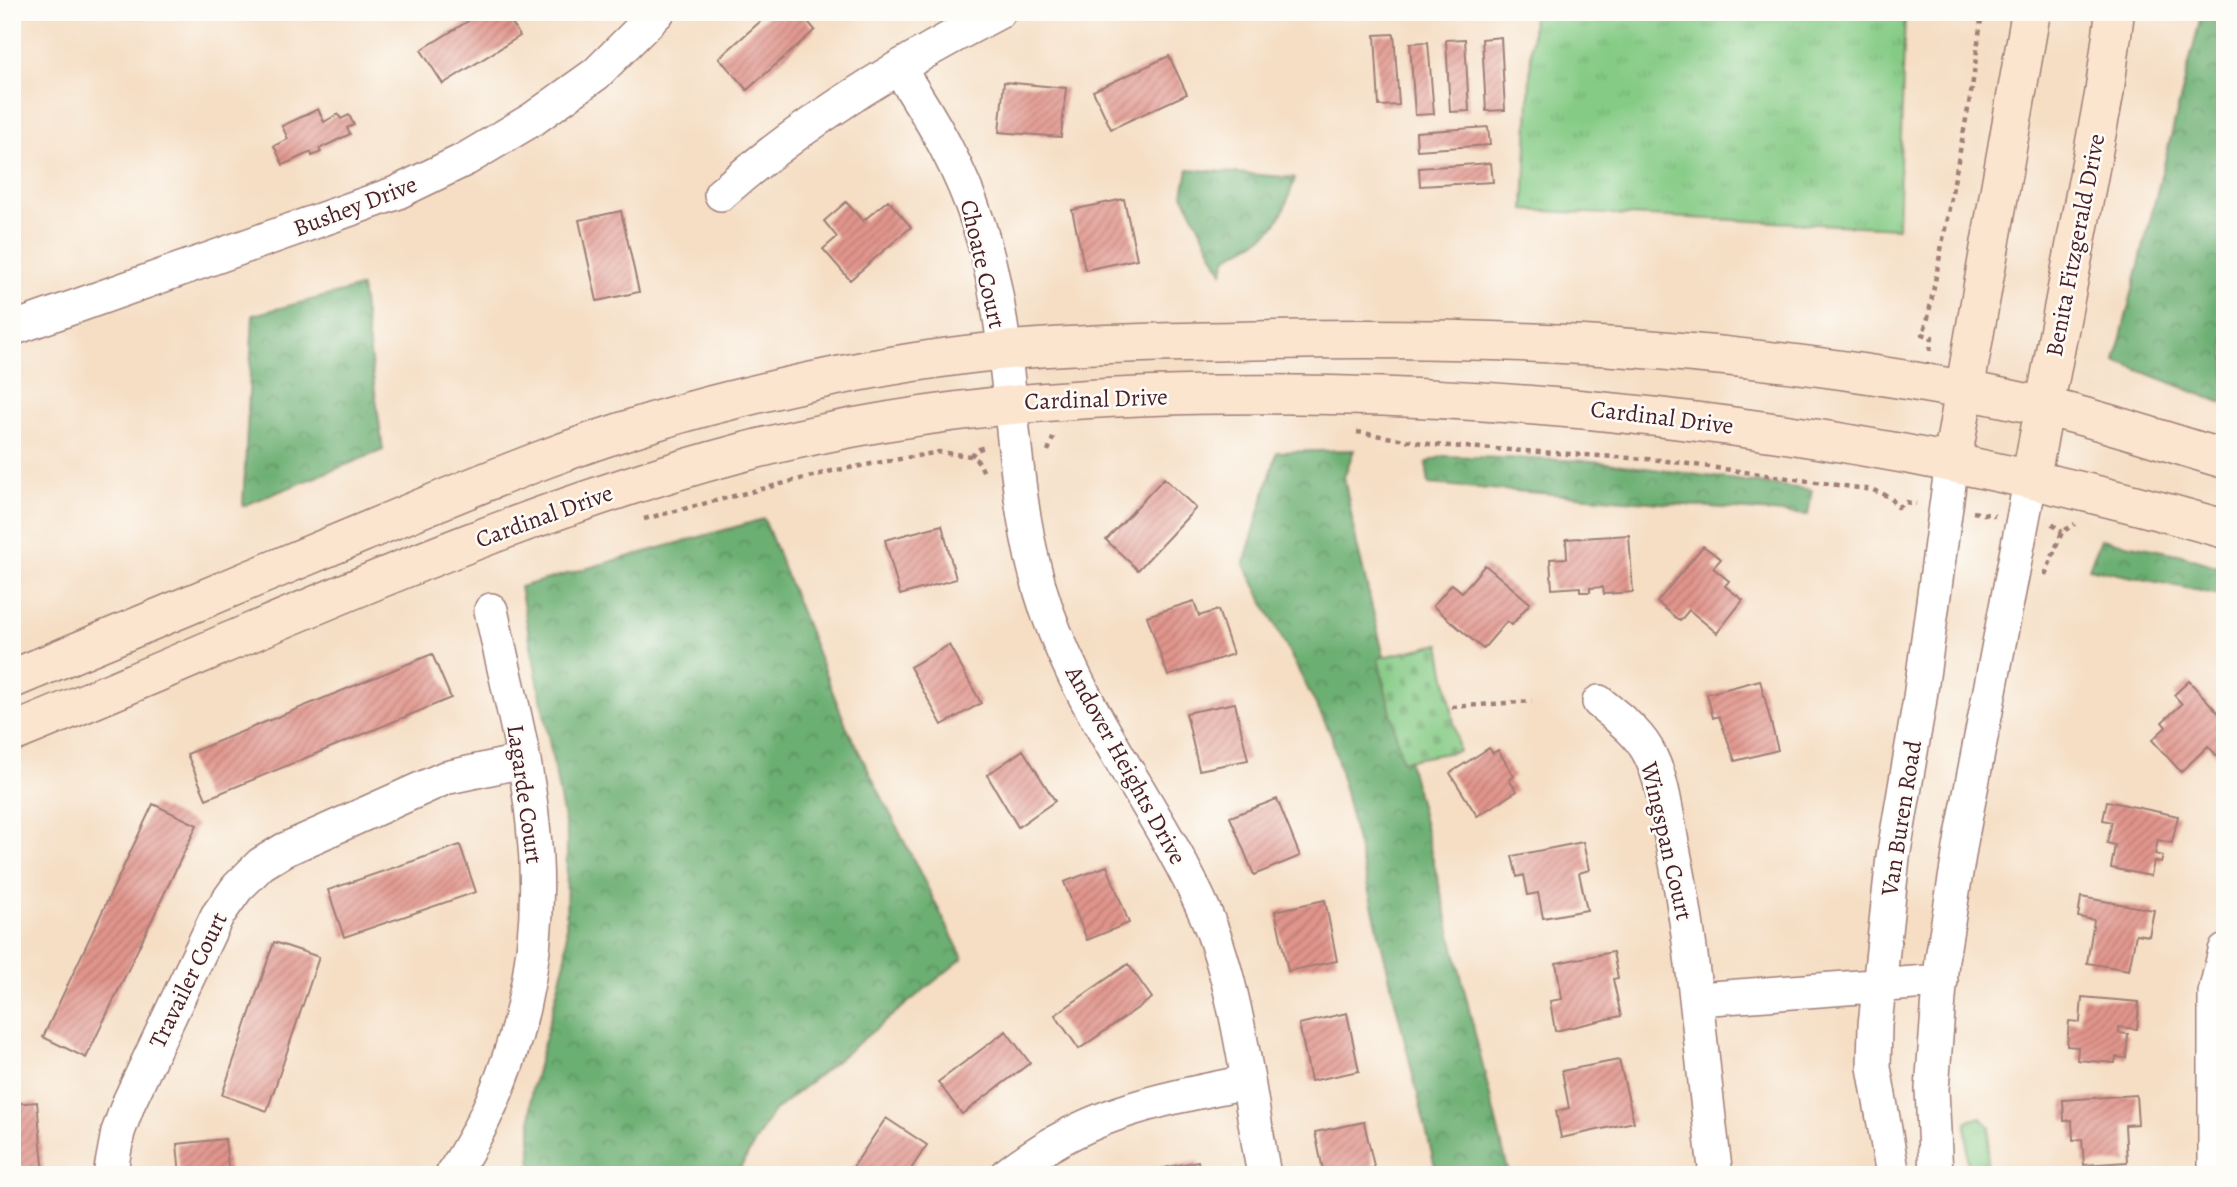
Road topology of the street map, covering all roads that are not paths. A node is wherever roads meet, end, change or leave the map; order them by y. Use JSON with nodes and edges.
{"nodes":[{"id":1,"x":658,"y":12,"type":"edge"},
{"id":2,"x":999,"y":12,"type":"edge"},
{"id":3,"x":2031,"y":12,"type":"edge"},
{"id":4,"x":2115,"y":12,"type":"edge"},
{"id":5,"x":898,"y":69,"type":"junction"},
{"id":6,"x":721,"y":194,"type":"dead end"},
{"id":7,"x":12,"y":329,"type":"edge"},
{"id":8,"x":1003,"y":351,"type":"junction"},
{"id":9,"x":1966,"y":391,"type":"junction"},
{"id":10,"x":1010,"y":403,"type":"junction"},
{"id":11,"x":2043,"y":407,"type":"junction"},
{"id":12,"x":2225,"y":459,"type":"edge"},
{"id":13,"x":1952,"y":462,"type":"junction"},
{"id":14,"x":2031,"y":477,"type":"junction"},
{"id":15,"x":2225,"y":529,"type":"edge"},
{"id":16,"x":491,"y":610,"type":"dead end"},
{"id":17,"x":12,"y":678,"type":"edge"},
{"id":18,"x":1599,"y":702,"type":"dead end"},
{"id":19,"x":12,"y":733,"type":"edge"},
{"id":20,"x":523,"y":761,"type":"junction"},
{"id":21,"x":2225,"y":951,"type":"edge"},
{"id":22,"x":1941,"y":981,"type":"junction"},
{"id":23,"x":1878,"y":986,"type":"junction"},
{"id":24,"x":1698,"y":999,"type":"junction"},
{"id":25,"x":1247,"y":1082,"type":"junction"},
{"id":26,"x":110,"y":1175,"type":"edge"},
{"id":27,"x":452,"y":1175,"type":"edge"},
{"id":28,"x":1006,"y":1175,"type":"edge"},
{"id":29,"x":1264,"y":1175,"type":"edge"},
{"id":30,"x":1716,"y":1175,"type":"edge"},
{"id":31,"x":1893,"y":1175,"type":"edge"},
{"id":32,"x":1936,"y":1175,"type":"edge"},
{"id":33,"x":2214,"y":1175,"type":"edge"}],
"edges":[{"from":1,"to":7,"type":"street","name":"Bushey Drive"},
{"from":2,"to":5,"type":"street"},
{"from":3,"to":9,"type":"main road"},
{"from":4,"to":11,"type":"main road","name":"Benita Fitzgerald Drive"},
{"from":5,"to":6,"type":"street"},
{"from":5,"to":8,"type":"street","name":"Choate Court"},
{"from":8,"to":9,"type":"main road","name":"Cardinal Drive"},
{"from":8,"to":10,"type":"street","name":"Andover Heights Drive"},
{"from":8,"to":17,"type":"main road","name":"Cardinal Drive"},
{"from":9,"to":11,"type":"main road","name":"Cardinal Drive"},
{"from":9,"to":13,"type":"main road"},
{"from":10,"to":13,"type":"main road","name":"Cardinal Drive"},
{"from":10,"to":19,"type":"main road","name":"Cardinal Drive"},
{"from":10,"to":25,"type":"street","name":"Andover Heights Drive"},
{"from":11,"to":12,"type":"main road","name":"Cardinal Drive"},
{"from":11,"to":14,"type":"main road","name":"Benita Fitzgerald Drive"},
{"from":13,"to":14,"type":"main road","name":"Cardinal Drive"},
{"from":13,"to":23,"type":"street","name":"Van Buren Road"},
{"from":14,"to":15,"type":"main road","name":"Cardinal Drive"},
{"from":14,"to":22,"type":"street"},
{"from":16,"to":20,"type":"street","name":"Lagarde Court"},
{"from":18,"to":24,"type":"street","name":"Wingspan Court"},
{"from":20,"to":26,"type":"street","name":"Travailer Court"},
{"from":20,"to":27,"type":"street","name":"Lagarde Court"},
{"from":21,"to":33,"type":"street"},
{"from":22,"to":23,"type":"street"},
{"from":22,"to":32,"type":"street"},
{"from":23,"to":24,"type":"street"},
{"from":23,"to":31,"type":"street","name":"Van Buren Road"},
{"from":24,"to":30,"type":"street","name":"Wingspan Court"},
{"from":25,"to":28,"type":"street"},
{"from":25,"to":29,"type":"street","name":"Andover Heights Drive"}]}
